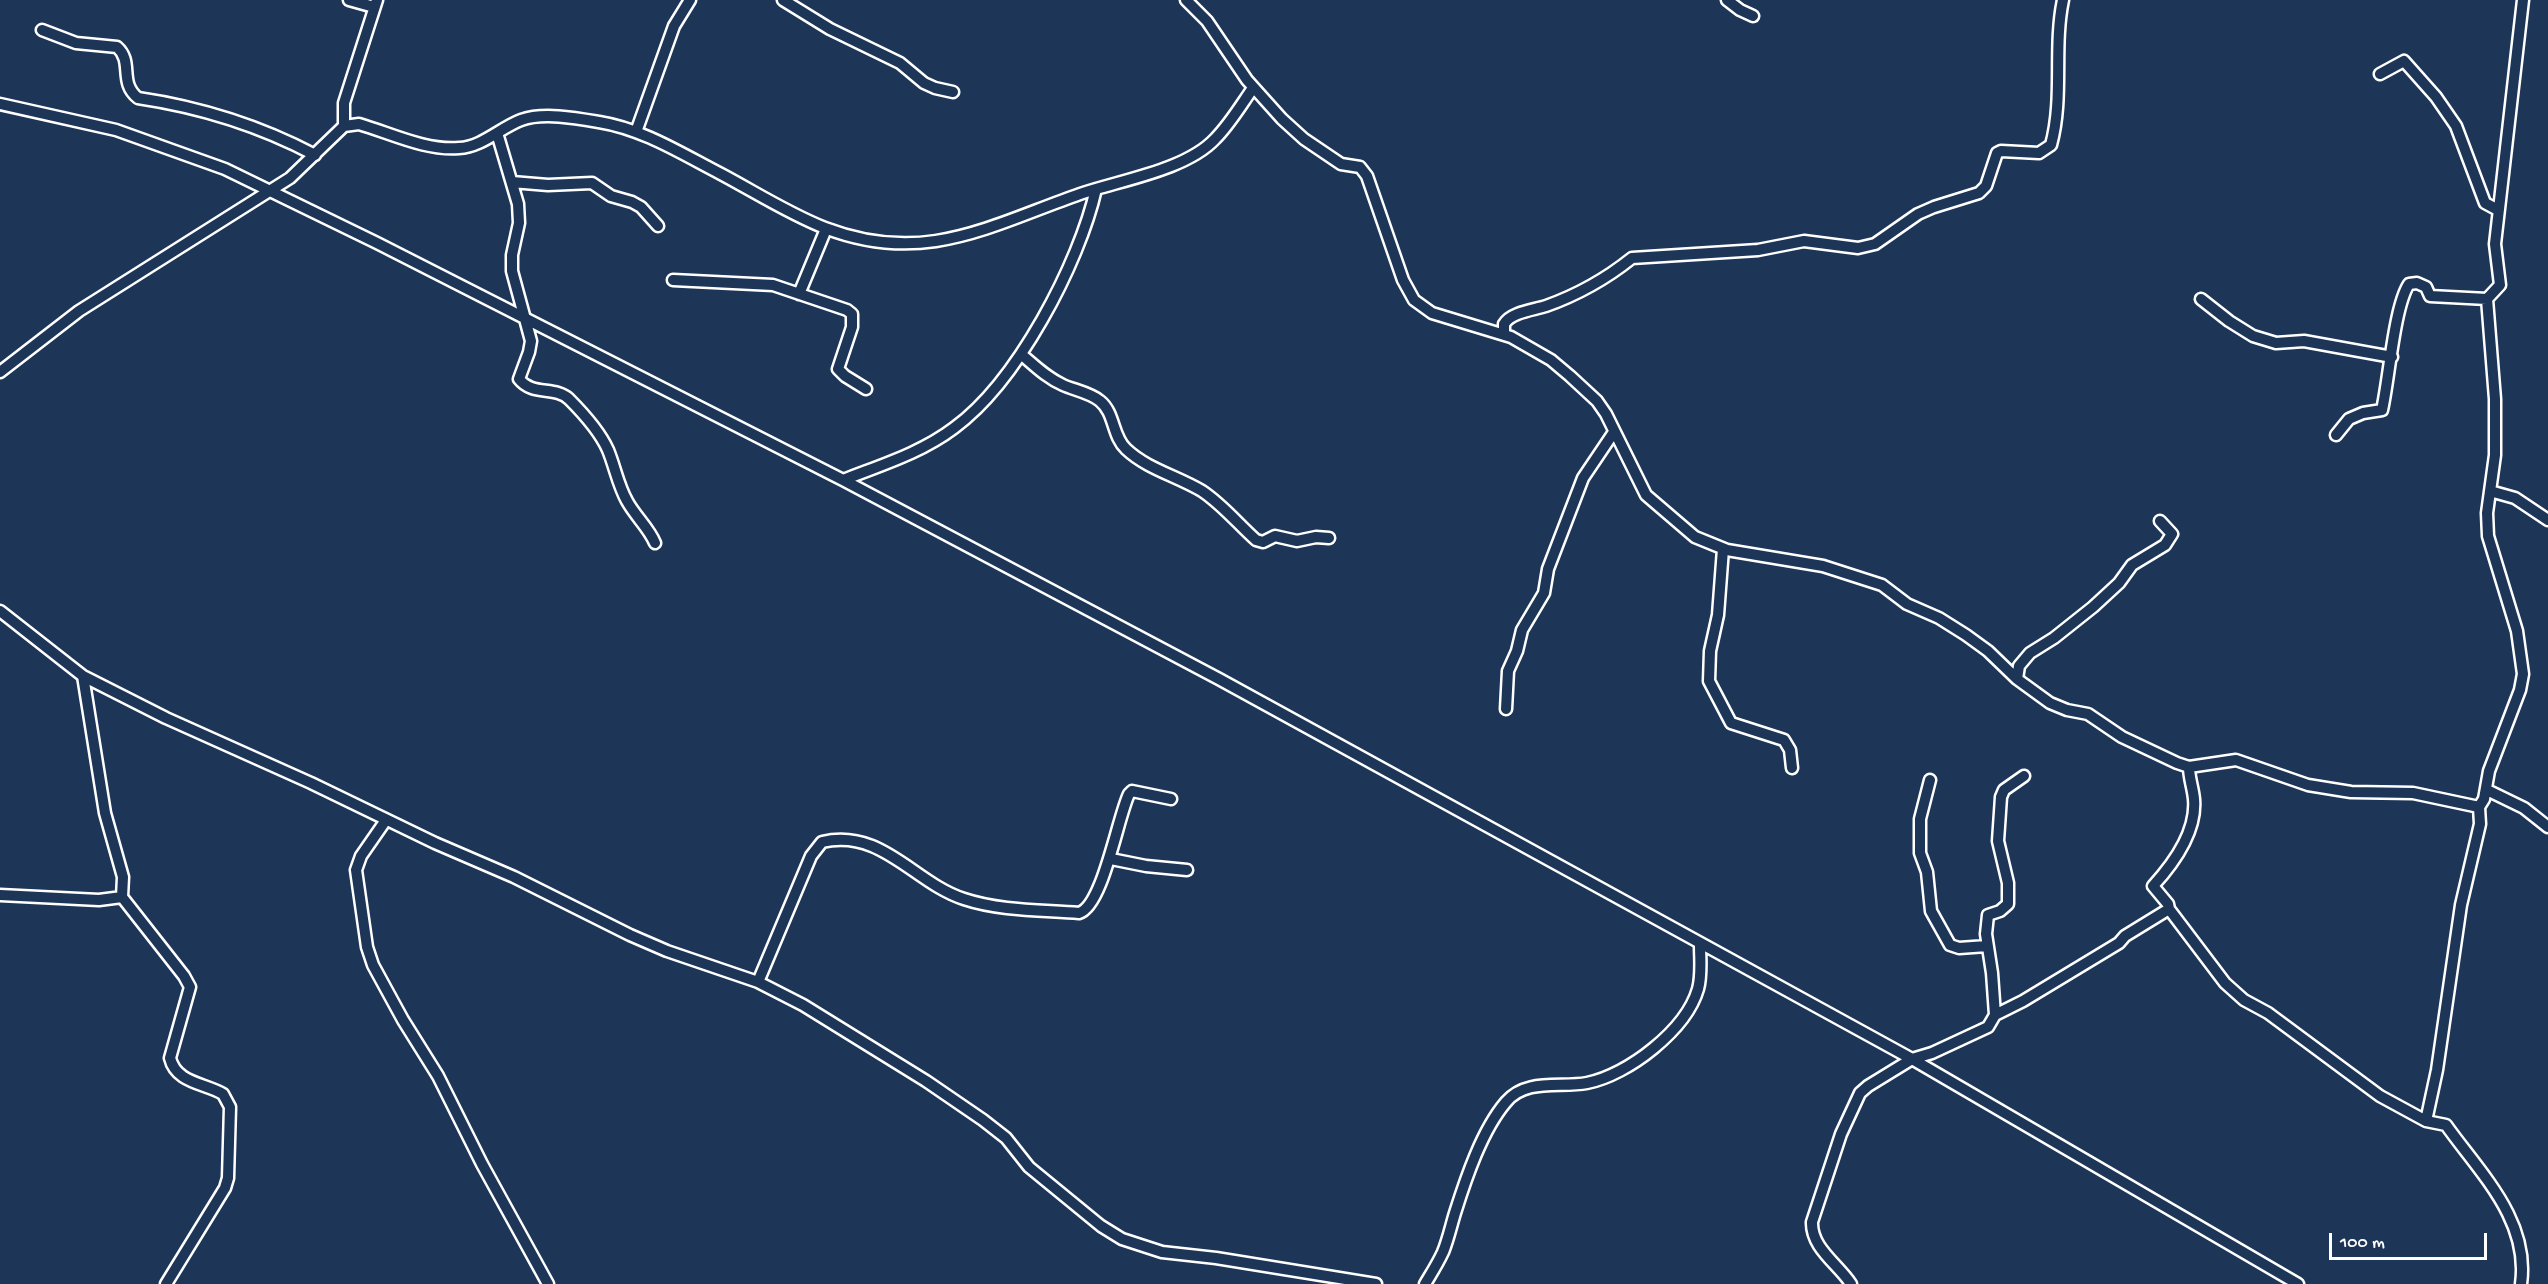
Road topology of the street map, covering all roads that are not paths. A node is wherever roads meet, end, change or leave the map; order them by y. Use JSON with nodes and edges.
{"nodes":[{"id":1,"x":349,"y":0,"type":"edge"},
{"id":2,"x":690,"y":0,"type":"edge"},
{"id":3,"x":783,"y":0,"type":"edge"},
{"id":4,"x":1186,"y":0,"type":"edge"},
{"id":5,"x":1727,"y":0,"type":"edge"},
{"id":6,"x":2063,"y":0,"type":"edge"},
{"id":7,"x":2523,"y":0,"type":"edge"},
{"id":8,"x":375,"y":3,"type":"edge"},
{"id":9,"x":1753,"y":16,"type":"dead end"},
{"id":10,"x":42,"y":30,"type":"dead end"},
{"id":11,"x":2380,"y":74,"type":"dead end"},
{"id":12,"x":1253,"y":88,"type":"junction"},
{"id":13,"x":953,"y":92,"type":"dead end"},
{"id":14,"x":0,"y":104,"type":"edge"},
{"id":15,"x":344,"y":126,"type":"junction"},
{"id":16,"x":636,"y":132,"type":"junction"},
{"id":17,"x":497,"y":133,"type":"junction"},
{"id":18,"x":315,"y":156,"type":"junction"},
{"id":19,"x":512,"y":182,"type":"junction"},
{"id":20,"x":1096,"y":189,"type":"junction"},
{"id":21,"x":272,"y":190,"type":"junction"},
{"id":22,"x":2498,"y":210,"type":"junction"},
{"id":23,"x":658,"y":226,"type":"dead end"},
{"id":24,"x":826,"y":229,"type":"junction"},
{"id":25,"x":673,"y":280,"type":"dead end"},
{"id":26,"x":799,"y":294,"type":"junction"},
{"id":27,"x":2201,"y":299,"type":"dead end"},
{"id":28,"x":2487,"y":299,"type":"junction"},
{"id":29,"x":525,"y":321,"type":"junction"},
{"id":30,"x":1504,"y":334,"type":"junction"},
{"id":31,"x":1022,"y":355,"type":"junction"},
{"id":32,"x":2392,"y":357,"type":"junction"},
{"id":33,"x":0,"y":372,"type":"edge"},
{"id":34,"x":866,"y":389,"type":"dead end"},
{"id":35,"x":1614,"y":432,"type":"junction"},
{"id":36,"x":2336,"y":435,"type":"dead end"},
{"id":37,"x":843,"y":480,"type":"junction"},
{"id":38,"x":2489,"y":497,"type":"junction"},
{"id":39,"x":2548,"y":520,"type":"edge"},
{"id":40,"x":2160,"y":521,"type":"dead end"},
{"id":41,"x":1329,"y":538,"type":"dead end"},
{"id":42,"x":655,"y":543,"type":"dead end"},
{"id":43,"x":1723,"y":549,"type":"junction"},
{"id":44,"x":0,"y":611,"type":"edge"},
{"id":45,"x":83,"y":676,"type":"junction"},
{"id":46,"x":2017,"y":679,"type":"junction"},
{"id":47,"x":1506,"y":709,"type":"dead end"},
{"id":48,"x":2189,"y":767,"type":"junction"},
{"id":49,"x":1792,"y":768,"type":"dead end"},
{"id":50,"x":2024,"y":776,"type":"dead end"},
{"id":51,"x":1930,"y":780,"type":"dead end"},
{"id":52,"x":2487,"y":790,"type":"junction"},
{"id":53,"x":1171,"y":799,"type":"dead end"},
{"id":54,"x":2479,"y":807,"type":"junction"},
{"id":55,"x":386,"y":820,"type":"junction"},
{"id":56,"x":2548,"y":827,"type":"edge"},
{"id":57,"x":1111,"y":859,"type":"junction"},
{"id":58,"x":1187,"y":870,"type":"dead end"},
{"id":59,"x":0,"y":895,"type":"edge"},
{"id":60,"x":122,"y":897,"type":"junction"},
{"id":61,"x":2169,"y":909,"type":"junction"},
{"id":62,"x":1700,"y":944,"type":"junction"},
{"id":63,"x":1987,"y":946,"type":"junction"},
{"id":64,"x":758,"y":982,"type":"junction"},
{"id":65,"x":1995,"y":1015,"type":"junction"},
{"id":66,"x":1912,"y":1059,"type":"junction"},
{"id":67,"x":2426,"y":1120,"type":"junction"},
{"id":68,"x":166,"y":1284,"type":"edge"},
{"id":69,"x":548,"y":1284,"type":"edge"},
{"id":70,"x":1376,"y":1284,"type":"edge"},
{"id":71,"x":1425,"y":1284,"type":"edge"},
{"id":72,"x":1851,"y":1284,"type":"edge"},
{"id":73,"x":2298,"y":1284,"type":"edge"},
{"id":74,"x":2521,"y":1284,"type":"edge"}],
"edges":[{"from":1,"to":8,"type":"street"},
{"from":2,"to":16,"type":"street"},
{"from":3,"to":13,"type":"street"},
{"from":4,"to":12,"type":"street"},
{"from":5,"to":9,"type":"street"},
{"from":6,"to":30,"type":"street"},
{"from":7,"to":22,"type":"street"},
{"from":8,"to":15,"type":"street"},
{"from":10,"to":18,"type":"street"},
{"from":11,"to":22,"type":"street"},
{"from":12,"to":20,"type":"street"},
{"from":12,"to":30,"type":"street"},
{"from":14,"to":21,"type":"street"},
{"from":15,"to":17,"type":"street"},
{"from":15,"to":18,"type":"street"},
{"from":16,"to":17,"type":"street"},
{"from":16,"to":24,"type":"street"},
{"from":17,"to":19,"type":"street"},
{"from":18,"to":21,"type":"street"},
{"from":19,"to":23,"type":"street"},
{"from":19,"to":29,"type":"street"},
{"from":20,"to":24,"type":"street"},
{"from":20,"to":31,"type":"street"},
{"from":21,"to":29,"type":"street"},
{"from":21,"to":33,"type":"street"},
{"from":22,"to":28,"type":"street"},
{"from":24,"to":26,"type":"street"},
{"from":25,"to":26,"type":"street"},
{"from":26,"to":34,"type":"street"},
{"from":27,"to":32,"type":"street"},
{"from":28,"to":32,"type":"street"},
{"from":28,"to":38,"type":"street"},
{"from":29,"to":37,"type":"street"},
{"from":29,"to":42,"type":"street"},
{"from":30,"to":35,"type":"street"},
{"from":31,"to":37,"type":"street"},
{"from":31,"to":41,"type":"street"},
{"from":32,"to":36,"type":"street"},
{"from":35,"to":43,"type":"street"},
{"from":35,"to":47,"type":"street"},
{"from":37,"to":62,"type":"street"},
{"from":38,"to":39,"type":"street"},
{"from":38,"to":52,"type":"street"},
{"from":40,"to":46,"type":"street"},
{"from":43,"to":46,"type":"street"},
{"from":43,"to":49,"type":"street"},
{"from":44,"to":45,"type":"street"},
{"from":45,"to":55,"type":"street"},
{"from":45,"to":60,"type":"street"},
{"from":46,"to":48,"type":"street"},
{"from":48,"to":54,"type":"street"},
{"from":48,"to":61,"type":"street"},
{"from":50,"to":63,"type":"street"},
{"from":51,"to":63,"type":"street"},
{"from":52,"to":54,"type":"street"},
{"from":52,"to":56,"type":"street"},
{"from":53,"to":57,"type":"street"},
{"from":54,"to":67,"type":"street"},
{"from":55,"to":64,"type":"street"},
{"from":55,"to":69,"type":"street"},
{"from":57,"to":58,"type":"street"},
{"from":57,"to":64,"type":"street"},
{"from":59,"to":60,"type":"street"},
{"from":60,"to":68,"type":"street"},
{"from":61,"to":65,"type":"street"},
{"from":61,"to":67,"type":"street"},
{"from":62,"to":66,"type":"street"},
{"from":62,"to":71,"type":"street"},
{"from":63,"to":65,"type":"street"},
{"from":64,"to":70,"type":"street"},
{"from":65,"to":66,"type":"street"},
{"from":66,"to":72,"type":"street"},
{"from":66,"to":73,"type":"street"},
{"from":67,"to":74,"type":"street"}]}
